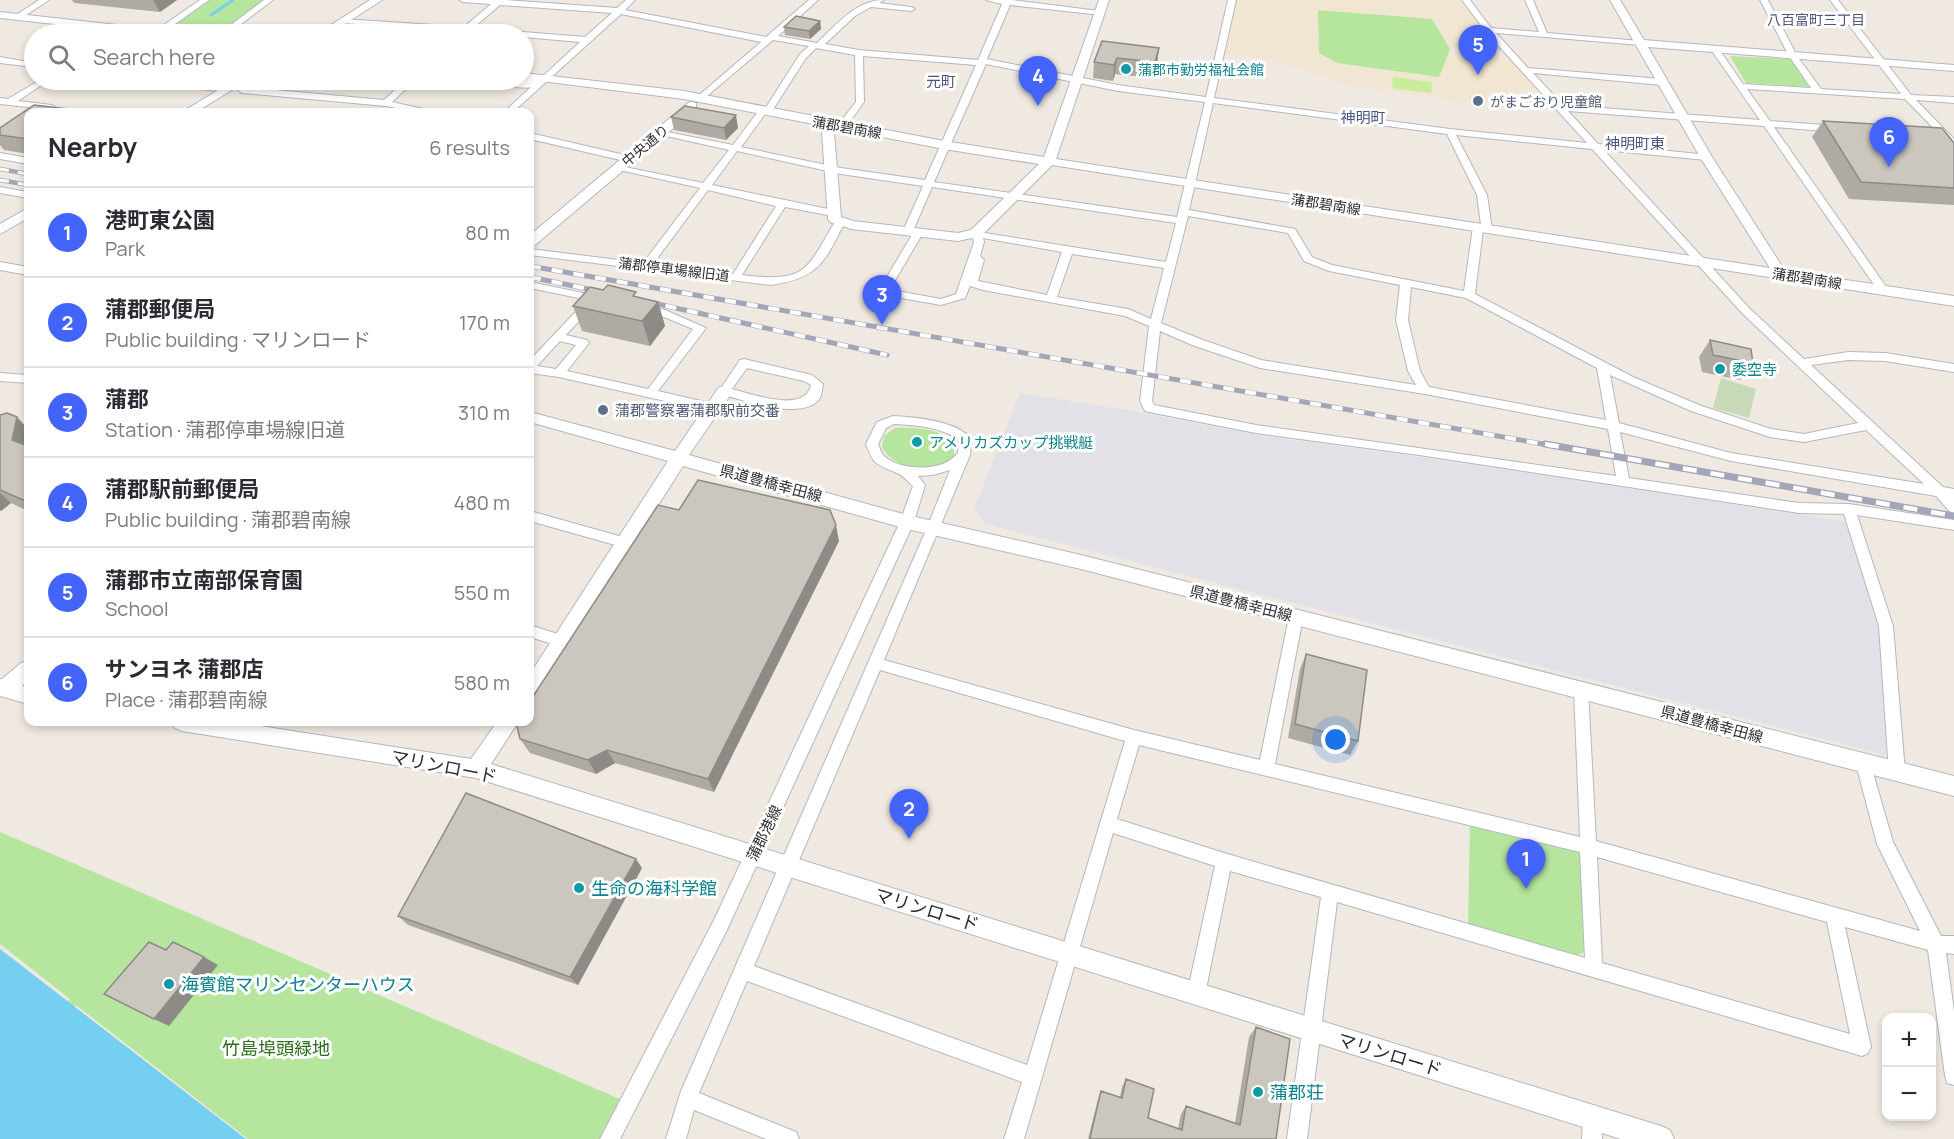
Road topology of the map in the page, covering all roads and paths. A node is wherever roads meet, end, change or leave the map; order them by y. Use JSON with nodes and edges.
{"nodes":[{"id":1,"x":45,"y":0,"type":"edge"},
{"id":2,"x":205,"y":0,"type":"edge"},
{"id":3,"x":269,"y":0,"type":"edge"},
{"id":4,"x":377,"y":0,"type":"edge"},
{"id":5,"x":463,"y":0,"type":"edge"},
{"id":6,"x":580,"y":0,"type":"edge"},
{"id":7,"x":632,"y":0,"type":"edge"},
{"id":8,"x":814,"y":0,"type":"edge"},
{"id":9,"x":880,"y":0,"type":"edge"},
{"id":10,"x":990,"y":0,"type":"edge"},
{"id":11,"x":1104,"y":0,"type":"edge"},
{"id":12,"x":1232,"y":0,"type":"edge"},
{"id":13,"x":1466,"y":0,"type":"edge"},
{"id":14,"x":1529,"y":0,"type":"edge"},
{"id":15,"x":1615,"y":0,"type":"edge"},
{"id":16,"x":1764,"y":0,"type":"edge"},
{"id":17,"x":1834,"y":0,"type":"edge"},
{"id":18,"x":499,"y":1,"type":"edge"},
{"id":19,"x":1008,"y":1,"type":"edge"},
{"id":20,"x":871,"y":5,"type":"junction"},
{"id":21,"x":573,"y":8,"type":"junction"},
{"id":22,"x":912,"y":9,"type":"dead end"},
{"id":23,"x":620,"y":11,"type":"junction"},
{"id":24,"x":1099,"y":13,"type":"junction"},
{"id":25,"x":0,"y":15,"type":"edge"},
{"id":26,"x":17,"y":16,"type":"junction"},
{"id":27,"x":0,"y":20,"type":"edge"},
{"id":28,"x":344,"y":21,"type":"junction"},
{"id":29,"x":32,"y":24,"type":"edge"},
{"id":30,"x":83,"y":24,"type":"edge"},
{"id":31,"x":171,"y":24,"type":"edge"},
{"id":32,"x":237,"y":24,"type":"edge"},
{"id":33,"x":339,"y":24,"type":"edge"},
{"id":34,"x":376,"y":24,"type":"edge"},
{"id":35,"x":472,"y":24,"type":"edge"},
{"id":36,"x":1489,"y":30,"type":"junction"},
{"id":37,"x":1544,"y":35,"type":"junction"},
{"id":38,"x":534,"y":36,"type":"edge"},
{"id":39,"x":768,"y":39,"type":"junction"},
{"id":40,"x":587,"y":40,"type":"junction"},
{"id":41,"x":1640,"y":44,"type":"junction"},
{"id":42,"x":816,"y":45,"type":"junction"},
{"id":43,"x":1716,"y":51,"type":"junction"},
{"id":44,"x":859,"y":53,"type":"junction"},
{"id":45,"x":1793,"y":56,"type":"junction"},
{"id":46,"x":0,"y":60,"type":"edge"},
{"id":47,"x":983,"y":62,"type":"junction"},
{"id":48,"x":1880,"y":62,"type":"junction"},
{"id":49,"x":24,"y":64,"type":"edge"},
{"id":50,"x":1954,"y":68,"type":"edge"},
{"id":51,"x":1526,"y":70,"type":"junction"},
{"id":52,"x":534,"y":79,"type":"edge"},
{"id":53,"x":1077,"y":80,"type":"junction"},
{"id":54,"x":534,"y":81,"type":"edge"},
{"id":55,"x":543,"y":81,"type":"junction"},
{"id":56,"x":1662,"y":82,"type":"junction"},
{"id":57,"x":1740,"y":86,"type":"junction"},
{"id":58,"x":534,"y":89,"type":"edge"},
{"id":59,"x":30,"y":90,"type":"edge"},
{"id":60,"x":225,"y":90,"type":"edge"},
{"id":61,"x":235,"y":90,"type":"edge"},
{"id":62,"x":282,"y":90,"type":"edge"},
{"id":63,"x":400,"y":90,"type":"edge"},
{"id":64,"x":533,"y":90,"type":"edge"},
{"id":65,"x":1818,"y":91,"type":"junction"},
{"id":66,"x":1908,"y":97,"type":"junction"},
{"id":67,"x":700,"y":99,"type":"junction"},
{"id":68,"x":1210,"y":100,"type":"junction"},
{"id":69,"x":1954,"y":100,"type":"edge"},
{"id":70,"x":0,"y":101,"type":"edge"},
{"id":71,"x":11,"y":102,"type":"junction"},
{"id":72,"x":386,"y":103,"type":"junction"},
{"id":73,"x":53,"y":108,"type":"edge"},
{"id":74,"x":195,"y":108,"type":"edge"},
{"id":75,"x":211,"y":108,"type":"edge"},
{"id":76,"x":408,"y":108,"type":"edge"},
{"id":77,"x":513,"y":108,"type":"edge"},
{"id":78,"x":1561,"y":108,"type":"junction"},
{"id":79,"x":0,"y":110,"type":"edge"},
{"id":80,"x":765,"y":112,"type":"junction"},
{"id":81,"x":1684,"y":117,"type":"junction"},
{"id":82,"x":1765,"y":124,"type":"junction"},
{"id":83,"x":836,"y":125,"type":"junction"},
{"id":84,"x":1844,"y":130,"type":"edge"},
{"id":85,"x":660,"y":132,"type":"junction"},
{"id":86,"x":1450,"y":132,"type":"junction"},
{"id":87,"x":1935,"y":136,"type":"edge"},
{"id":88,"x":534,"y":137,"type":"edge"},
{"id":89,"x":1952,"y":140,"type":"edge"},
{"id":90,"x":944,"y":145,"type":"junction"},
{"id":91,"x":1598,"y":147,"type":"junction"},
{"id":92,"x":735,"y":149,"type":"junction"},
{"id":93,"x":0,"y":156,"type":"edge"},
{"id":94,"x":1706,"y":157,"type":"junction"},
{"id":95,"x":24,"y":160,"type":"edge"},
{"id":96,"x":1049,"y":161,"type":"junction"},
{"id":97,"x":623,"y":163,"type":"junction"},
{"id":98,"x":831,"y":169,"type":"junction"},
{"id":99,"x":1191,"y":183,"type":"junction"},
{"id":100,"x":927,"y":184,"type":"junction"},
{"id":101,"x":706,"y":187,"type":"junction"},
{"id":102,"x":0,"y":190,"type":"edge"},
{"id":103,"x":24,"y":194,"type":"edge"},
{"id":104,"x":1012,"y":196,"type":"junction"},
{"id":105,"x":782,"y":204,"type":"junction"},
{"id":106,"x":24,"y":215,"type":"edge"},
{"id":107,"x":1182,"y":217,"type":"junction"},
{"id":108,"x":837,"y":218,"type":"junction"},
{"id":109,"x":24,"y":227,"type":"edge"},
{"id":110,"x":1483,"y":228,"type":"junction"},
{"id":111,"x":0,"y":231,"type":"edge"},
{"id":112,"x":913,"y":232,"type":"junction"},
{"id":113,"x":976,"y":233,"type":"junction"},
{"id":114,"x":534,"y":239,"type":"edge"},
{"id":115,"x":0,"y":242,"type":"edge"},
{"id":116,"x":1068,"y":251,"type":"junction"},
{"id":117,"x":534,"y":252,"type":"edge"},
{"id":118,"x":974,"y":257,"type":"junction"},
{"id":119,"x":1699,"y":262,"type":"junction"},
{"id":120,"x":647,"y":265,"type":"junction"},
{"id":121,"x":0,"y":266,"type":"edge"},
{"id":122,"x":1169,"y":266,"type":"junction"},
{"id":123,"x":24,"y":270,"type":"edge"},
{"id":124,"x":1780,"y":273,"type":"junction"},
{"id":125,"x":736,"y":277,"type":"junction"},
{"id":126,"x":1406,"y":282,"type":"junction"},
{"id":127,"x":534,"y":288,"type":"edge"},
{"id":128,"x":1883,"y":290,"type":"junction"},
{"id":129,"x":1468,"y":295,"type":"junction"},
{"id":130,"x":1051,"y":300,"type":"junction"},
{"id":131,"x":1954,"y":301,"type":"edge"},
{"id":132,"x":628,"y":305,"type":"edge"},
{"id":133,"x":1155,"y":326,"type":"junction"},
{"id":134,"x":560,"y":337,"type":"junction"},
{"id":135,"x":1802,"y":363,"type":"junction"},
{"id":136,"x":534,"y":364,"type":"edge"},
{"id":137,"x":1603,"y":368,"type":"junction"},
{"id":138,"x":1954,"y":368,"type":"edge"},
{"id":139,"x":534,"y":369,"type":"edge"},
{"id":140,"x":559,"y":373,"type":"junction"},
{"id":141,"x":0,"y":377,"type":"edge"},
{"id":142,"x":24,"y":379,"type":"edge"},
{"id":143,"x":1425,"y":390,"type":"junction"},
{"id":144,"x":725,"y":391,"type":"junction"},
{"id":145,"x":651,"y":393,"type":"junction"},
{"id":146,"x":714,"y":408,"type":"junction"},
{"id":147,"x":534,"y":418,"type":"edge"},
{"id":148,"x":1868,"y":425,"type":"junction"},
{"id":149,"x":1613,"y":426,"type":"junction"},
{"id":150,"x":962,"y":457,"type":"junction"},
{"id":151,"x":679,"y":458,"type":"junction"},
{"id":152,"x":905,"y":471,"type":"junction"},
{"id":153,"x":1623,"y":481,"type":"junction"},
{"id":154,"x":1939,"y":491,"type":"junction"},
{"id":155,"x":1954,"y":494,"type":"edge"},
{"id":156,"x":1954,"y":508,"type":"edge"},
{"id":157,"x":1849,"y":510,"type":"junction"},
{"id":158,"x":534,"y":517,"type":"edge"},
{"id":159,"x":907,"y":522,"type":"junction"},
{"id":160,"x":1954,"y":525,"type":"edge"},
{"id":161,"x":934,"y":528,"type":"junction"},
{"id":162,"x":626,"y":543,"type":"junction"},
{"id":163,"x":1296,"y":617,"type":"junction"},
{"id":164,"x":534,"y":632,"type":"edge"},
{"id":165,"x":562,"y":641,"type":"junction"},
{"id":166,"x":875,"y":663,"type":"junction"},
{"id":167,"x":24,"y":672,"type":"edge"},
{"id":168,"x":534,"y":684,"type":"edge"},
{"id":169,"x":2,"y":688,"type":"edge"},
{"id":170,"x":1581,"y":690,"type":"junction"},
{"id":171,"x":24,"y":695,"type":"edge"},
{"id":172,"x":207,"y":726,"type":"edge"},
{"id":173,"x":505,"y":726,"type":"edge"},
{"id":174,"x":1134,"y":737,"type":"junction"},
{"id":175,"x":1864,"y":764,"type":"junction"},
{"id":176,"x":476,"y":769,"type":"junction"},
{"id":177,"x":1266,"y":769,"type":"junction"},
{"id":178,"x":1897,"y":772,"type":"junction"},
{"id":179,"x":1954,"y":786,"type":"edge"},
{"id":180,"x":1108,"y":825,"type":"junction"},
{"id":181,"x":1590,"y":847,"type":"junction"},
{"id":182,"x":752,"y":856,"type":"junction"},
{"id":183,"x":1224,"y":861,"type":"junction"},
{"id":184,"x":787,"y":865,"type":"junction"},
{"id":185,"x":1330,"y":891,"type":"junction"},
{"id":186,"x":1834,"y":916,"type":"junction"},
{"id":187,"x":1945,"y":944,"type":"edge"},
{"id":188,"x":1070,"y":953,"type":"junction"},
{"id":189,"x":1594,"y":968,"type":"junction"},
{"id":190,"x":742,"y":970,"type":"junction"},
{"id":191,"x":1196,"y":994,"type":"junction"},
{"id":192,"x":1311,"y":1029,"type":"junction"},
{"id":193,"x":1032,"y":1076,"type":"junction"},
{"id":194,"x":1954,"y":1076,"type":"edge"},
{"id":195,"x":688,"y":1098,"type":"junction"},
{"id":196,"x":1592,"y":1128,"type":"edge"},
{"id":197,"x":610,"y":1139,"type":"edge"},
{"id":198,"x":676,"y":1139,"type":"edge"},
{"id":199,"x":789,"y":1139,"type":"edge"},
{"id":200,"x":1014,"y":1139,"type":"edge"},
{"id":201,"x":1297,"y":1139,"type":"edge"},
{"id":202,"x":1661,"y":1139,"type":"edge"}],
"edges":[{"from":1,"to":26,"type":"street"},
{"from":2,"to":31,"type":"street"},
{"from":3,"to":32,"type":"street"},
{"from":4,"to":28,"type":"street"},
{"from":5,"to":18,"type":"street"},
{"from":6,"to":21,"type":"street"},
{"from":7,"to":23,"type":"street"},
{"from":8,"to":39,"type":"street","name":"中央通り"},
{"from":9,"to":20,"type":"street"},
{"from":10,"to":19,"type":"street"},
{"from":11,"to":24,"type":"street"},
{"from":12,"to":68,"type":"street"},
{"from":13,"to":36,"type":"street"},
{"from":14,"to":37,"type":"street"},
{"from":15,"to":41,"type":"street"},
{"from":16,"to":45,"type":"street"},
{"from":17,"to":48,"type":"street"},
{"from":18,"to":21,"type":"street"},
{"from":18,"to":35,"type":"street"},
{"from":19,"to":24,"type":"street"},
{"from":19,"to":47,"type":"street"},
{"from":20,"to":22,"type":"street"},
{"from":20,"to":42,"type":"street"},
{"from":21,"to":23,"type":"street"},
{"from":23,"to":39,"type":"street"},
{"from":23,"to":40,"type":"street"},
{"from":24,"to":53,"type":"street"},
{"from":25,"to":26,"type":"street"},
{"from":26,"to":30,"type":"street"},
{"from":27,"to":29,"type":"street"},
{"from":28,"to":33,"type":"street"},
{"from":28,"to":34,"type":"street"},
{"from":36,"to":37,"type":"street"},
{"from":36,"to":51,"type":"street"},
{"from":37,"to":41,"type":"street"},
{"from":38,"to":40,"type":"street"},
{"from":39,"to":42,"type":"street"},
{"from":39,"to":67,"type":"street","name":"中央通り"},
{"from":40,"to":55,"type":"street"},
{"from":41,"to":43,"type":"street"},
{"from":41,"to":56,"type":"street"},
{"from":42,"to":44,"type":"street"},
{"from":42,"to":80,"type":"street"},
{"from":43,"to":45,"type":"street"},
{"from":43,"to":57,"type":"street"},
{"from":44,"to":47,"type":"street"},
{"from":44,"to":83,"type":"street"},
{"from":45,"to":48,"type":"street"},
{"from":45,"to":65,"type":"street"},
{"from":46,"to":49,"type":"street"},
{"from":47,"to":53,"type":"street"},
{"from":47,"to":90,"type":"street"},
{"from":48,"to":50,"type":"street"},
{"from":48,"to":66,"type":"street"},
{"from":51,"to":56,"type":"street"},
{"from":51,"to":78,"type":"street"},
{"from":52,"to":55,"type":"street","name":"蒲郡碧南線"},
{"from":53,"to":68,"type":"street"},
{"from":53,"to":96,"type":"street"},
{"from":54,"to":55,"type":"street","name":"蒲郡碧南線"},
{"from":55,"to":58,"type":"street"},
{"from":55,"to":67,"type":"street","name":"蒲郡碧南線"},
{"from":56,"to":81,"type":"street"},
{"from":57,"to":65,"type":"street"},
{"from":57,"to":82,"type":"street"},
{"from":59,"to":71,"type":"street"},
{"from":60,"to":74,"type":"street"},
{"from":61,"to":75,"type":"street"},
{"from":62,"to":72,"type":"street"},
{"from":63,"to":72,"type":"street"},
{"from":64,"to":77,"type":"street"},
{"from":65,"to":66,"type":"street"},
{"from":66,"to":69,"type":"street"},
{"from":66,"to":89,"type":"street"},
{"from":67,"to":80,"type":"street","name":"蒲郡碧南線"},
{"from":67,"to":85,"type":"street","name":"中央通り"},
{"from":68,"to":86,"type":"street"},
{"from":68,"to":99,"type":"street"},
{"from":70,"to":71,"type":"street"},
{"from":71,"to":73,"type":"street"},
{"from":71,"to":79,"type":"street"},
{"from":72,"to":76,"type":"street"},
{"from":78,"to":81,"type":"street"},
{"from":78,"to":91,"type":"street"},
{"from":80,"to":83,"type":"street","name":"蒲郡碧南線"},
{"from":80,"to":92,"type":"street"},
{"from":81,"to":82,"type":"street"},
{"from":81,"to":94,"type":"street"},
{"from":82,"to":84,"type":"street"},
{"from":82,"to":128,"type":"street"},
{"from":83,"to":90,"type":"street","name":"蒲郡碧南線"},
{"from":83,"to":98,"type":"street"},
{"from":85,"to":92,"type":"street"},
{"from":85,"to":97,"type":"street","name":"中央通り"},
{"from":86,"to":91,"type":"street"},
{"from":86,"to":110,"type":"street"},
{"from":87,"to":89,"type":"street"},
{"from":88,"to":97,"type":"street"},
{"from":90,"to":96,"type":"street","name":"蒲郡碧南線"},
{"from":90,"to":100,"type":"street"},
{"from":91,"to":94,"type":"street"},
{"from":91,"to":119,"type":"street"},
{"from":92,"to":98,"type":"street"},
{"from":92,"to":101,"type":"street"},
{"from":93,"to":95,"type":"street"},
{"from":94,"to":124,"type":"street"},
{"from":96,"to":99,"type":"street","name":"蒲郡碧南線"},
{"from":96,"to":104,"type":"street"},
{"from":97,"to":101,"type":"street"},
{"from":97,"to":114,"type":"street","name":"中央通り"},
{"from":98,"to":100,"type":"street"},
{"from":98,"to":108,"type":"street"},
{"from":99,"to":107,"type":"street"},
{"from":99,"to":110,"type":"street","name":"蒲郡碧南線"},
{"from":100,"to":104,"type":"street"},
{"from":100,"to":112,"type":"street"},
{"from":101,"to":105,"type":"street"},
{"from":101,"to":120,"type":"street"},
{"from":102,"to":103,"type":"street"},
{"from":104,"to":107,"type":"street"},
{"from":104,"to":113,"type":"street"},
{"from":105,"to":108,"type":"street"},
{"from":105,"to":125,"type":"street"},
{"from":106,"to":111,"type":"street"},
{"from":107,"to":122,"type":"street"},
{"from":107,"to":126,"type":"street"},
{"from":108,"to":112,"type":"street"},
{"from":108,"to":125,"type":"street","name":"蒲郡停車場線旧道"},
{"from":109,"to":115,"type":"street"},
{"from":110,"to":119,"type":"street","name":"蒲郡碧南線"},
{"from":110,"to":129,"type":"street"},
{"from":112,"to":113,"type":"street"},
{"from":112,"to":118,"type":"street"},
{"from":113,"to":116,"type":"street"},
{"from":113,"to":118,"type":"street"},
{"from":116,"to":122,"type":"street"},
{"from":116,"to":130,"type":"street"},
{"from":117,"to":120,"type":"street","name":"蒲郡停車場線旧道"},
{"from":118,"to":130,"type":"street"},
{"from":119,"to":124,"type":"street","name":"蒲郡碧南線"},
{"from":119,"to":135,"type":"street"},
{"from":120,"to":125,"type":"street","name":"蒲郡停車場線旧道"},
{"from":121,"to":123,"type":"street"},
{"from":122,"to":133,"type":"street"},
{"from":124,"to":128,"type":"street","name":"蒲郡碧南線"},
{"from":126,"to":129,"type":"street"},
{"from":126,"to":143,"type":"street"},
{"from":127,"to":134,"type":"street"},
{"from":128,"to":131,"type":"street","name":"蒲郡碧南線"},
{"from":129,"to":137,"type":"street"},
{"from":130,"to":133,"type":"street"},
{"from":132,"to":145,"type":"street"},
{"from":133,"to":143,"type":"street"},
{"from":133,"to":153,"type":"street"},
{"from":134,"to":136,"type":"street"},
{"from":134,"to":140,"type":"street"},
{"from":135,"to":138,"type":"street"},
{"from":135,"to":148,"type":"street"},
{"from":137,"to":148,"type":"street"},
{"from":137,"to":149,"type":"street"},
{"from":139,"to":140,"type":"street"},
{"from":140,"to":145,"type":"street"},
{"from":141,"to":142,"type":"street"},
{"from":143,"to":149,"type":"street"},
{"from":144,"to":144,"type":"street"},
{"from":144,"to":146,"type":"street"},
{"from":145,"to":146,"type":"street"},
{"from":146,"to":151,"type":"street"},
{"from":147,"to":151,"type":"street","name":"県道豊橋幸田線"},
{"from":148,"to":154,"type":"street"},
{"from":149,"to":153,"type":"street"},
{"from":149,"to":154,"type":"street"},
{"from":150,"to":152,"type":"street"},
{"from":150,"to":152,"type":"street"},
{"from":150,"to":161,"type":"street"},
{"from":151,"to":159,"type":"street","name":"県道豊橋幸田線"},
{"from":151,"to":162,"type":"street"},
{"from":152,"to":159,"type":"street","name":"蒲郡港線"},
{"from":153,"to":157,"type":"street"},
{"from":154,"to":155,"type":"street"},
{"from":154,"to":156,"type":"street"},
{"from":157,"to":160,"type":"street"},
{"from":157,"to":178,"type":"street"},
{"from":158,"to":162,"type":"street"},
{"from":159,"to":161,"type":"street","name":"県道豊橋幸田線"},
{"from":159,"to":182,"type":"street","name":"蒲郡港線"},
{"from":161,"to":163,"type":"street","name":"県道豊橋幸田線"},
{"from":161,"to":166,"type":"street"},
{"from":162,"to":165,"type":"street"},
{"from":163,"to":170,"type":"street","name":"県道豊橋幸田線"},
{"from":163,"to":177,"type":"street"},
{"from":164,"to":165,"type":"street"},
{"from":165,"to":168,"type":"street"},
{"from":166,"to":174,"type":"street"},
{"from":166,"to":184,"type":"street"},
{"from":167,"to":169,"type":"street"},
{"from":169,"to":171,"type":"street"},
{"from":170,"to":175,"type":"street","name":"県道豊橋幸田線"},
{"from":170,"to":181,"type":"street"},
{"from":172,"to":176,"type":"street","name":"マリンロード"},
{"from":173,"to":176,"type":"street"},
{"from":174,"to":177,"type":"street"},
{"from":174,"to":180,"type":"street"},
{"from":175,"to":178,"type":"street","name":"県道豊橋幸田線"},
{"from":175,"to":187,"type":"street"},
{"from":176,"to":182,"type":"street","name":"マリンロード"},
{"from":177,"to":181,"type":"street"},
{"from":178,"to":179,"type":"street","name":"県道豊橋幸田線"},
{"from":180,"to":183,"type":"street"},
{"from":180,"to":188,"type":"street"},
{"from":181,"to":186,"type":"street"},
{"from":181,"to":189,"type":"street"},
{"from":182,"to":184,"type":"street","name":"マリンロード"},
{"from":182,"to":197,"type":"street","name":"蒲郡港線"},
{"from":183,"to":185,"type":"street"},
{"from":183,"to":191,"type":"street"},
{"from":184,"to":188,"type":"street","name":"マリンロード"},
{"from":184,"to":190,"type":"street"},
{"from":185,"to":189,"type":"street"},
{"from":185,"to":192,"type":"street"},
{"from":186,"to":187,"type":"street"},
{"from":186,"to":189,"type":"street"},
{"from":187,"to":194,"type":"street"},
{"from":188,"to":191,"type":"street","name":"マリンロード"},
{"from":188,"to":193,"type":"street"},
{"from":190,"to":193,"type":"street"},
{"from":190,"to":195,"type":"street"},
{"from":191,"to":192,"type":"street","name":"マリンロード"},
{"from":192,"to":196,"type":"street","name":"マリンロード"},
{"from":192,"to":201,"type":"street"},
{"from":193,"to":200,"type":"street"},
{"from":195,"to":198,"type":"street"},
{"from":195,"to":199,"type":"street"},
{"from":196,"to":202,"type":"street","name":"マリンロード"}]}
